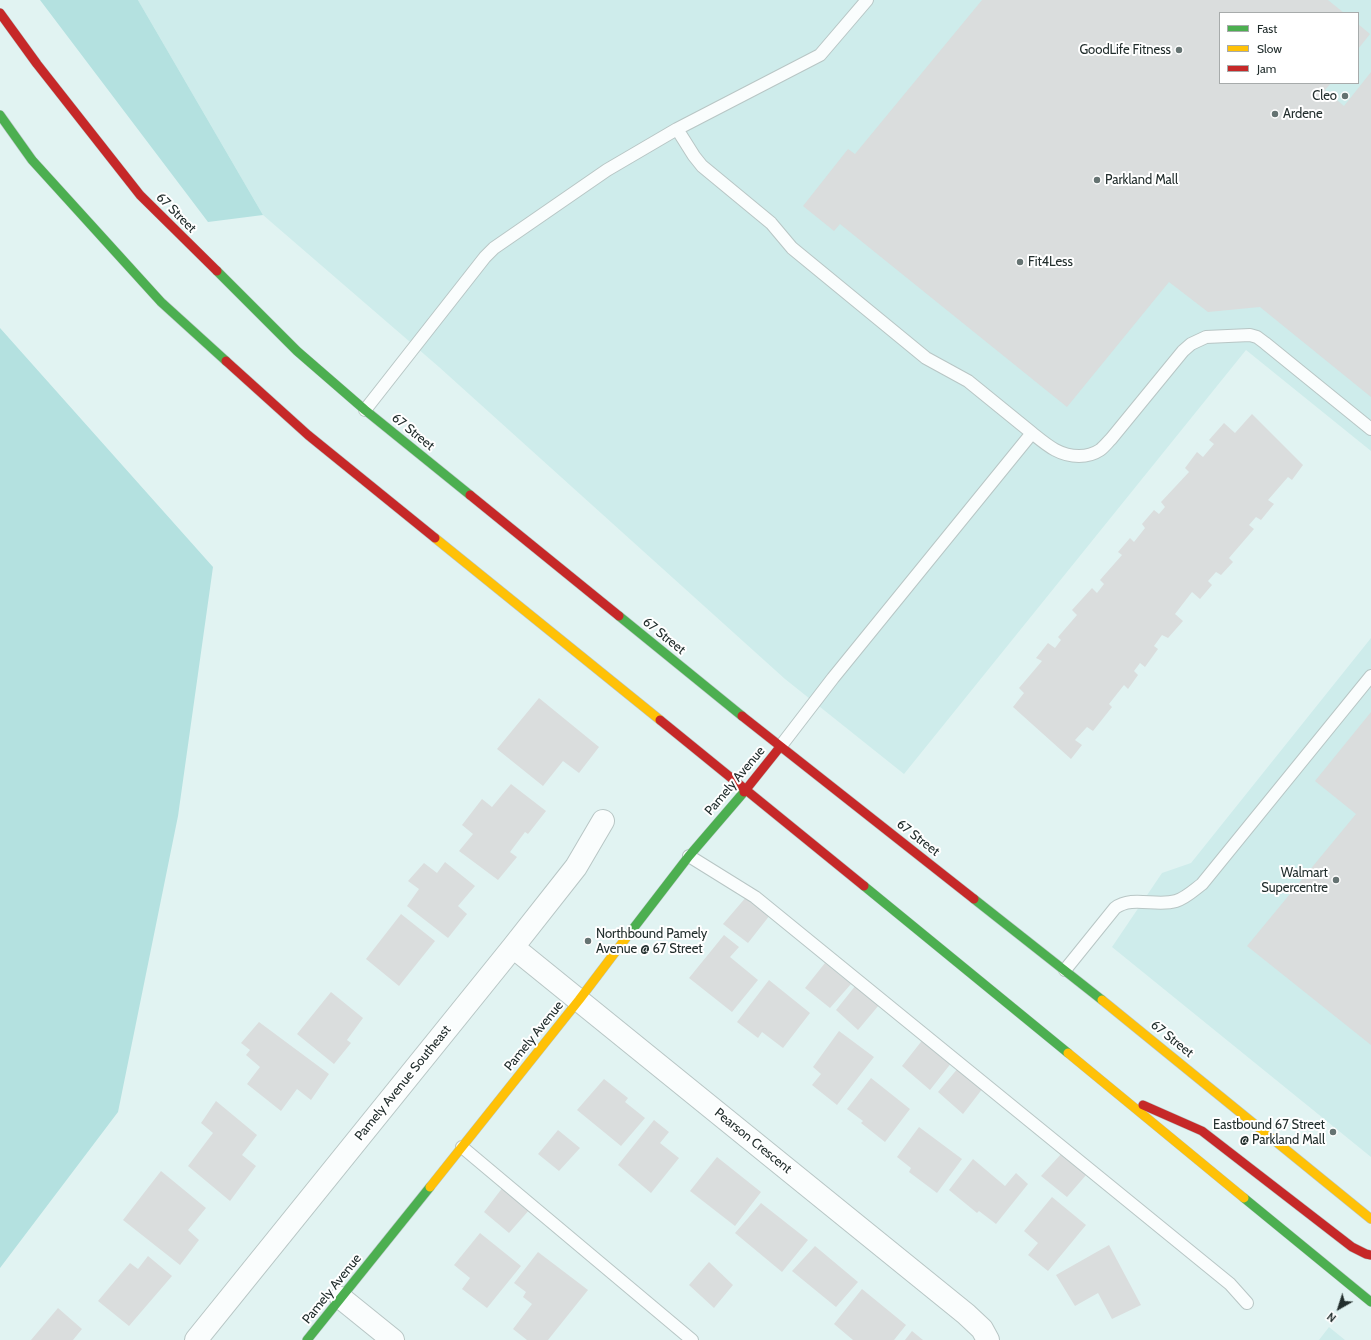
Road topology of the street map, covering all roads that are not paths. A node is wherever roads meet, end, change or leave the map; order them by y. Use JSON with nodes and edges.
{"nodes":[{"id":1,"x":867,"y":0,"type":"edge"},
{"id":2,"x":0,"y":13,"type":"edge"},
{"id":3,"x":0,"y":114,"type":"edge"},
{"id":4,"x":677,"y":130,"type":"junction"},
{"id":5,"x":365,"y":410,"type":"junction"},
{"id":6,"x":1371,"y":429,"type":"edge"},
{"id":7,"x":1032,"y":433,"type":"junction"},
{"id":8,"x":1371,"y":676,"type":"edge"},
{"id":9,"x":780,"y":747,"type":"junction"},
{"id":10,"x":746,"y":789,"type":"junction"},
{"id":11,"x":603,"y":821,"type":"dead end"},
{"id":12,"x":689,"y":856,"type":"junction"},
{"id":13,"x":513,"y":947,"type":"junction"},
{"id":14,"x":1066,"y":970,"type":"junction"},
{"id":15,"x":579,"y":1000,"type":"junction"},
{"id":16,"x":1118,"y":1094,"type":"junction"},
{"id":17,"x":462,"y":1147,"type":"junction"},
{"id":18,"x":1371,"y":1219,"type":"edge"},
{"id":19,"x":1371,"y":1255,"type":"edge"},
{"id":20,"x":341,"y":1298,"type":"junction"},
{"id":21,"x":1371,"y":1302,"type":"edge"},
{"id":22,"x":1247,"y":1303,"type":"dead end"},
{"id":23,"x":196,"y":1340,"type":"edge"},
{"id":24,"x":307,"y":1340,"type":"edge"},
{"id":25,"x":393,"y":1340,"type":"edge"},
{"id":26,"x":692,"y":1340,"type":"edge"},
{"id":27,"x":988,"y":1340,"type":"edge"}],
"edges":[{"from":1,"to":4,"type":"lane"},
{"from":2,"to":5,"type":"main road","name":"67 Street"},
{"from":3,"to":10,"type":"main road"},
{"from":4,"to":5,"type":"lane"},
{"from":4,"to":7,"type":"lane"},
{"from":5,"to":9,"type":"main road","name":"67 Street"},
{"from":6,"to":7,"type":"lane"},
{"from":7,"to":9,"type":"lane"},
{"from":8,"to":14,"type":"lane"},
{"from":9,"to":10,"type":"main road","name":"Pamely Avenue"},
{"from":9,"to":14,"type":"main road","name":"67 Street"},
{"from":10,"to":12,"type":"main road","name":"Pamely Avenue"},
{"from":10,"to":16,"type":"main road"},
{"from":11,"to":13,"type":"street","name":"Pamely Avenue Southeast"},
{"from":12,"to":15,"type":"main road","name":"Pamely Avenue"},
{"from":12,"to":22,"type":"lane"},
{"from":13,"to":15,"type":"street","name":"Pearson Crescent"},
{"from":13,"to":23,"type":"street","name":"Pamely Avenue Southeast"},
{"from":14,"to":18,"type":"main road","name":"67 Street"},
{"from":15,"to":17,"type":"main road","name":"Pamely Avenue"},
{"from":15,"to":27,"type":"street","name":"Pearson Crescent"},
{"from":16,"to":19,"type":"main road"},
{"from":16,"to":21,"type":"main road"},
{"from":17,"to":20,"type":"main road","name":"Pamely Avenue"},
{"from":17,"to":26,"type":"lane"},
{"from":20,"to":24,"type":"main road","name":"Pamely Avenue"},
{"from":20,"to":25,"type":"street"}]}
